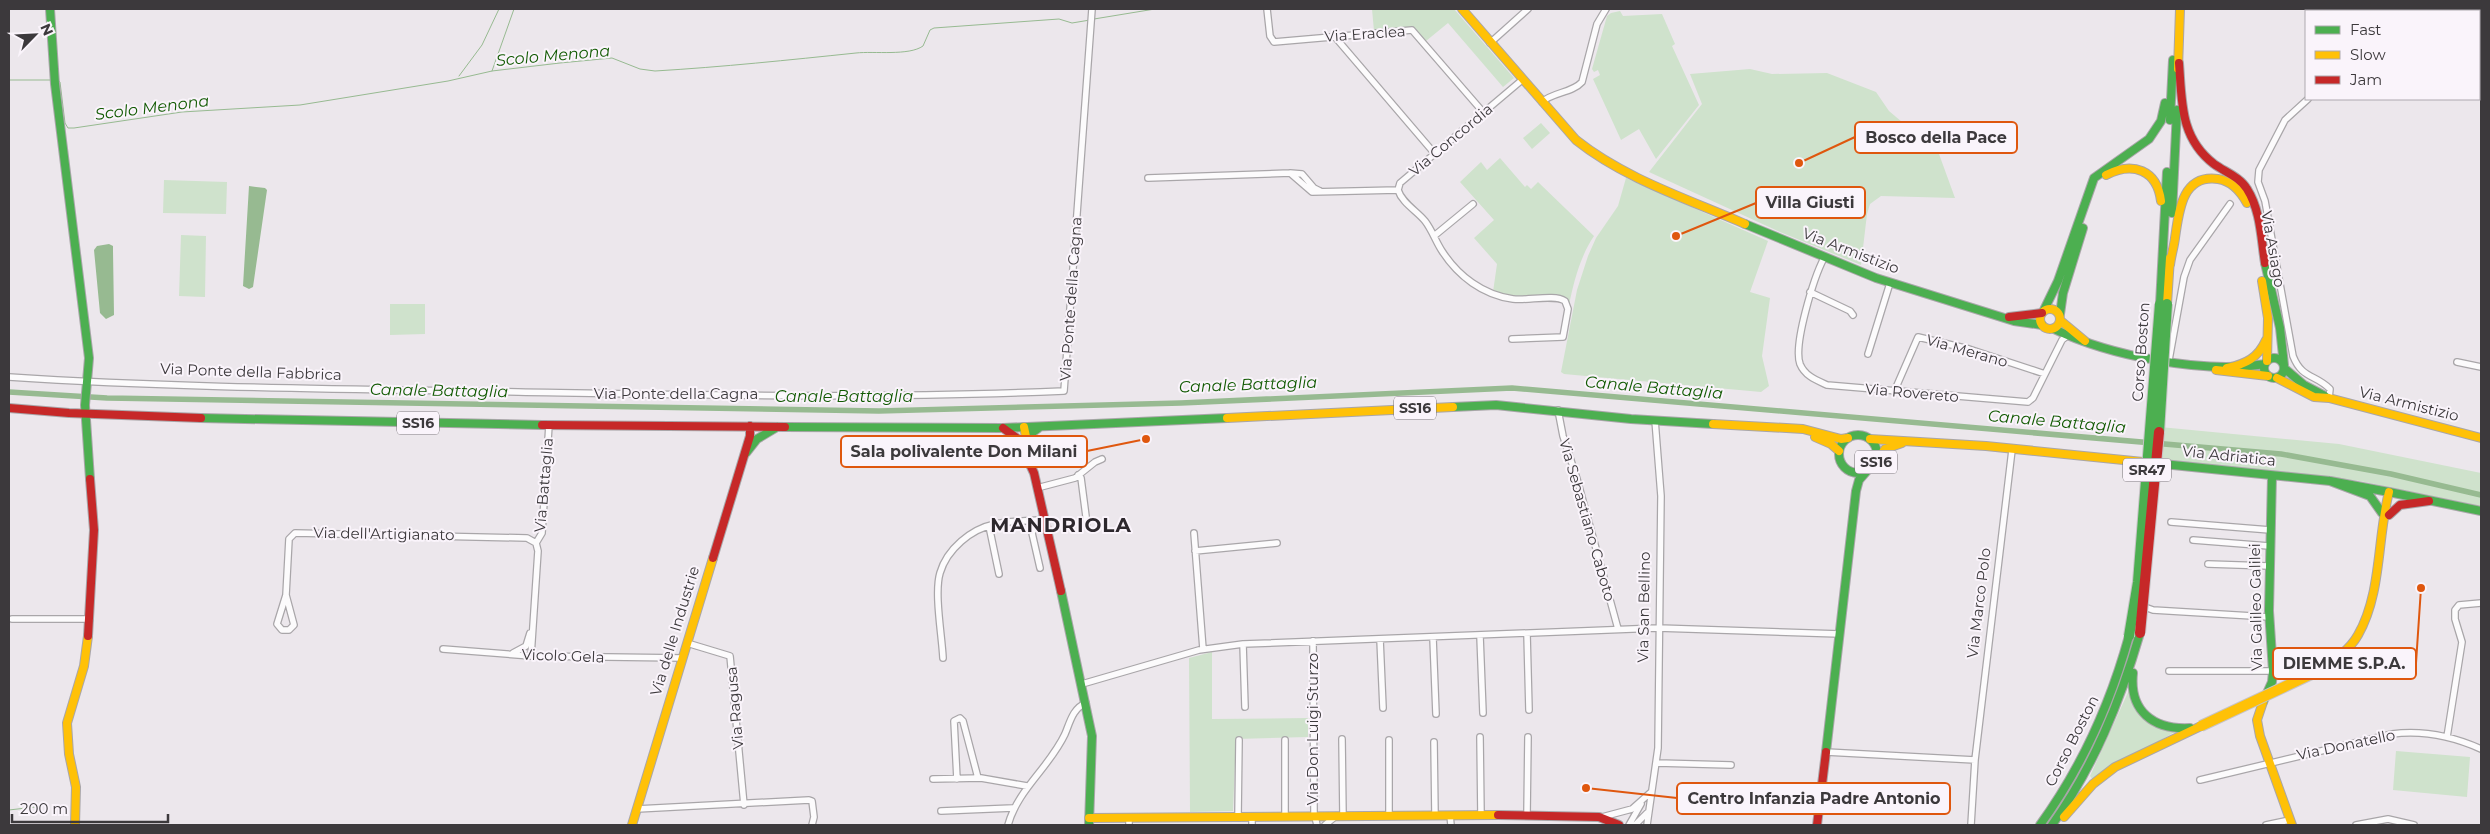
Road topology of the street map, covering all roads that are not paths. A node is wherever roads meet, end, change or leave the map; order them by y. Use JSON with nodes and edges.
{"nodes":[{"id":1,"x":50,"y":9,"type":"edge"},
{"id":2,"x":1092,"y":9,"type":"edge"},
{"id":3,"x":1267,"y":9,"type":"edge"},
{"id":4,"x":1462,"y":9,"type":"edge"},
{"id":5,"x":1528,"y":9,"type":"edge"},
{"id":6,"x":1606,"y":9,"type":"edge"},
{"id":7,"x":2174,"y":9,"type":"edge"},
{"id":8,"x":2180,"y":9,"type":"edge"},
{"id":9,"x":1335,"y":37,"type":"junction"},
{"id":10,"x":1490,"y":43,"type":"junction"},
{"id":11,"x":2176,"y":63,"type":"junction"},
{"id":12,"x":1522,"y":80,"type":"junction"},
{"id":13,"x":2307,"y":100,"type":"edge"},
{"id":14,"x":1542,"y":102,"type":"junction"},
{"id":15,"x":1483,"y":112,"type":"junction"},
{"id":16,"x":1435,"y":154,"type":"junction"},
{"id":17,"x":1148,"y":178,"type":"dead end"},
{"id":18,"x":1398,"y":190,"type":"junction"},
{"id":19,"x":1473,"y":204,"type":"dead end"},
{"id":20,"x":2230,"y":204,"type":"dead end"},
{"id":21,"x":1434,"y":236,"type":"junction"},
{"id":22,"x":2163,"y":242,"type":"junction"},
{"id":23,"x":1824,"y":258,"type":"junction"},
{"id":24,"x":2170,"y":264,"type":"junction"},
{"id":25,"x":1890,"y":283,"type":"junction"},
{"id":26,"x":1810,"y":292,"type":"junction"},
{"id":27,"x":2163,"y":304,"type":"junction"},
{"id":28,"x":2043,"y":312,"type":"junction"},
{"id":29,"x":1853,"y":315,"type":"dead end"},
{"id":30,"x":2008,"y":317,"type":"junction"},
{"id":31,"x":2058,"y":322,"type":"junction"},
{"id":32,"x":2042,"y":326,"type":"junction"},
{"id":33,"x":2269,"y":332,"type":"junction"},
{"id":34,"x":2067,"y":336,"type":"junction"},
{"id":35,"x":1512,"y":339,"type":"dead end"},
{"id":36,"x":2086,"y":342,"type":"junction"},
{"id":37,"x":1868,"y":354,"type":"dead end"},
{"id":38,"x":2169,"y":360,"type":"junction"},
{"id":39,"x":2457,"y":362,"type":"dead end"},
{"id":40,"x":2266,"y":363,"type":"junction"},
{"id":41,"x":2205,"y":366,"type":"junction"},
{"id":42,"x":2284,"y":367,"type":"junction"},
{"id":43,"x":2227,"y":368,"type":"junction"},
{"id":44,"x":2481,"y":368,"type":"edge"},
{"id":45,"x":2045,"y":374,"type":"junction"},
{"id":46,"x":9,"y":377,"type":"edge"},
{"id":47,"x":2272,"y":377,"type":"junction"},
{"id":48,"x":86,"y":381,"type":"junction"},
{"id":49,"x":474,"y":391,"type":"joint"},
{"id":50,"x":1894,"y":392,"type":"junction"},
{"id":51,"x":2329,"y":398,"type":"junction"},
{"id":52,"x":9,"y":408,"type":"edge"},
{"id":53,"x":86,"y":409,"type":"junction"},
{"id":54,"x":1558,"y":410,"type":"junction"},
{"id":55,"x":1655,"y":420,"type":"junction"},
{"id":56,"x":549,"y":425,"type":"junction"},
{"id":57,"x":754,"y":426,"type":"junction"},
{"id":58,"x":780,"y":426,"type":"junction"},
{"id":59,"x":1022,"y":427,"type":"junction"},
{"id":60,"x":1040,"y":427,"type":"junction"},
{"id":61,"x":1003,"y":428,"type":"junction"},
{"id":62,"x":1789,"y":429,"type":"junction"},
{"id":63,"x":1848,"y":438,"type":"junction"},
{"id":64,"x":2481,"y":438,"type":"edge"},
{"id":65,"x":757,"y":439,"type":"junction"},
{"id":66,"x":1870,"y":439,"type":"junction"},
{"id":67,"x":1912,"y":442,"type":"junction"},
{"id":68,"x":1025,"y":443,"type":"junction"},
{"id":69,"x":2012,"y":450,"type":"junction"},
{"id":70,"x":1839,"y":451,"type":"junction"},
{"id":71,"x":1102,"y":459,"type":"dead end"},
{"id":72,"x":742,"y":461,"type":"junction"},
{"id":73,"x":1876,"y":463,"type":"junction"},
{"id":74,"x":1849,"y":471,"type":"junction"},
{"id":75,"x":1866,"y":472,"type":"junction"},
{"id":76,"x":1078,"y":475,"type":"junction"},
{"id":77,"x":2272,"y":476,"type":"junction"},
{"id":78,"x":2330,"y":481,"type":"junction"},
{"id":79,"x":1037,"y":488,"type":"junction"},
{"id":80,"x":1856,"y":491,"type":"junction"},
{"id":81,"x":2389,"y":492,"type":"junction"},
{"id":82,"x":2429,"y":501,"type":"junction"},
{"id":83,"x":2481,"y":510,"type":"edge"},
{"id":84,"x":2386,"y":514,"type":"junction"},
{"id":85,"x":1045,"y":520,"type":"junction"},
{"id":86,"x":1033,"y":521,"type":"junction"},
{"id":87,"x":2171,"y":522,"type":"dead end"},
{"id":88,"x":1087,"y":524,"type":"dead end"},
{"id":89,"x":989,"y":526,"type":"junction"},
{"id":90,"x":2270,"y":530,"type":"junction"},
{"id":91,"x":1194,"y":533,"type":"dead end"},
{"id":92,"x":2193,"y":540,"type":"dead end"},
{"id":93,"x":536,"y":543,"type":"junction"},
{"id":94,"x":1277,"y":544,"type":"dead end"},
{"id":95,"x":2269,"y":546,"type":"junction"},
{"id":96,"x":1196,"y":551,"type":"junction"},
{"id":97,"x":2208,"y":564,"type":"dead end"},
{"id":98,"x":2269,"y":566,"type":"junction"},
{"id":99,"x":1040,"y":568,"type":"dead end"},
{"id":100,"x":999,"y":574,"type":"dead end"},
{"id":101,"x":286,"y":595,"type":"junction"},
{"id":102,"x":2481,"y":603,"type":"edge"},
{"id":103,"x":2140,"y":605,"type":"dead end"},
{"id":104,"x":2269,"y":617,"type":"junction"},
{"id":105,"x":90,"y":619,"type":"junction"},
{"id":106,"x":12,"y":620,"type":"dead end"},
{"id":107,"x":533,"y":627,"type":"junction"},
{"id":108,"x":1658,"y":628,"type":"junction"},
{"id":109,"x":1618,"y":629,"type":"junction"},
{"id":110,"x":2140,"y":633,"type":"junction"},
{"id":111,"x":1527,"y":634,"type":"junction"},
{"id":112,"x":1840,"y":634,"type":"junction"},
{"id":113,"x":1480,"y":636,"type":"junction"},
{"id":114,"x":1433,"y":638,"type":"junction"},
{"id":115,"x":1380,"y":639,"type":"junction"},
{"id":116,"x":1313,"y":642,"type":"junction"},
{"id":117,"x":687,"y":643,"type":"junction"},
{"id":118,"x":1243,"y":644,"type":"junction"},
{"id":119,"x":443,"y":649,"type":"dead end"},
{"id":120,"x":1203,"y":649,"type":"junction"},
{"id":121,"x":511,"y":654,"type":"junction"},
{"id":122,"x":531,"y":656,"type":"junction"},
{"id":123,"x":683,"y":658,"type":"junction"},
{"id":124,"x":943,"y":658,"type":"dead end"},
{"id":125,"x":2169,"y":671,"type":"dead end"},
{"id":126,"x":2273,"y":671,"type":"junction"},
{"id":127,"x":1082,"y":684,"type":"junction"},
{"id":128,"x":1086,"y":703,"type":"junction"},
{"id":129,"x":1245,"y":706,"type":"dead end"},
{"id":130,"x":1383,"y":708,"type":"dead end"},
{"id":131,"x":1529,"y":710,"type":"dead end"},
{"id":132,"x":1483,"y":713,"type":"dead end"},
{"id":133,"x":1436,"y":714,"type":"dead end"},
{"id":134,"x":2201,"y":726,"type":"junction"},
{"id":135,"x":1480,"y":737,"type":"dead end"},
{"id":136,"x":1528,"y":737,"type":"dead end"},
{"id":137,"x":2447,"y":737,"type":"junction"},
{"id":138,"x":1342,"y":739,"type":"dead end"},
{"id":139,"x":1239,"y":740,"type":"dead end"},
{"id":140,"x":1285,"y":740,"type":"dead end"},
{"id":141,"x":1388,"y":740,"type":"dead end"},
{"id":142,"x":1434,"y":742,"type":"dead end"},
{"id":143,"x":2481,"y":749,"type":"edge"},
{"id":144,"x":1826,"y":752,"type":"junction"},
{"id":145,"x":1975,"y":760,"type":"junction"},
{"id":146,"x":1657,"y":763,"type":"junction"},
{"id":147,"x":2270,"y":763,"type":"junction"},
{"id":148,"x":1731,"y":765,"type":"dead end"},
{"id":149,"x":1824,"y":775,"type":"junction"},
{"id":150,"x":978,"y":778,"type":"junction"},
{"id":151,"x":933,"y":779,"type":"dead end"},
{"id":152,"x":957,"y":779,"type":"junction"},
{"id":153,"x":2200,"y":780,"type":"dead end"},
{"id":154,"x":1026,"y":786,"type":"junction"},
{"id":155,"x":1650,"y":793,"type":"junction"},
{"id":156,"x":1642,"y":802,"type":"junction"},
{"id":157,"x":744,"y":805,"type":"junction"},
{"id":158,"x":1013,"y":808,"type":"junction"},
{"id":159,"x":637,"y":809,"type":"junction"},
{"id":160,"x":940,"y":811,"type":"dead end"},
{"id":161,"x":1648,"y":812,"type":"junction"},
{"id":162,"x":1481,"y":814,"type":"junction"},
{"id":163,"x":1435,"y":815,"type":"junction"},
{"id":164,"x":1528,"y":815,"type":"junction"},
{"id":165,"x":1339,"y":816,"type":"junction"},
{"id":166,"x":1389,"y":816,"type":"junction"},
{"id":167,"x":1238,"y":817,"type":"junction"},
{"id":168,"x":1285,"y":817,"type":"junction"},
{"id":169,"x":1599,"y":818,"type":"junction"},
{"id":170,"x":1450,"y":820,"type":"edge"},
{"id":171,"x":1089,"y":821,"type":"edge"},
{"id":172,"x":1129,"y":821,"type":"edge"},
{"id":173,"x":1167,"y":821,"type":"edge"},
{"id":174,"x":1252,"y":821,"type":"edge"},
{"id":175,"x":1321,"y":822,"type":"edge"},
{"id":176,"x":2291,"y":823,"type":"edge"},
{"id":177,"x":75,"y":825,"type":"edge"},
{"id":178,"x":632,"y":825,"type":"edge"},
{"id":179,"x":812,"y":825,"type":"edge"},
{"id":180,"x":1008,"y":825,"type":"edge"},
{"id":181,"x":1619,"y":825,"type":"edge"},
{"id":182,"x":1629,"y":825,"type":"edge"},
{"id":183,"x":1635,"y":825,"type":"edge"},
{"id":184,"x":1647,"y":825,"type":"edge"},
{"id":185,"x":1817,"y":825,"type":"edge"},
{"id":186,"x":1821,"y":825,"type":"edge"},
{"id":187,"x":1971,"y":825,"type":"edge"},
{"id":188,"x":2040,"y":825,"type":"edge"},
{"id":189,"x":2052,"y":825,"type":"edge"},
{"id":190,"x":2057,"y":825,"type":"edge"},
{"id":191,"x":2266,"y":825,"type":"edge"},
{"id":192,"x":2356,"y":825,"type":"edge"},
{"id":193,"x":2414,"y":825,"type":"edge"}],
"edges":[{"from":1,"to":48,"type":"main road"},
{"from":2,"to":49,"type":"street","name":"Via Ponte della Cagna"},
{"from":3,"to":9,"type":"street","name":"Via Eraclea"},
{"from":4,"to":10,"type":"main road","name":"Via Armistizio"},
{"from":5,"to":10,"type":"street"},
{"from":6,"to":14,"type":"street"},
{"from":7,"to":11,"type":"main road","name":"Corso Boston","number":"SR47"},
{"from":8,"to":11,"type":"main road","name":"Corso Boston","number":"SR47"},
{"from":9,"to":15,"type":"street","name":"Via Eraclea"},
{"from":9,"to":16,"type":"street"},
{"from":10,"to":12,"type":"main road","name":"Via Armistizio"},
{"from":11,"to":22,"type":"main road","name":"Corso Boston","number":"SR47"},
{"from":11,"to":24,"type":"main road","name":"Corso Boston","number":"SR47"},
{"from":11,"to":28,"type":"main road"},
{"from":11,"to":42,"type":"main road"},
{"from":12,"to":14,"type":"main road","name":"Via Armistizio"},
{"from":12,"to":15,"type":"street","name":"Via Concordia"},
{"from":13,"to":51,"type":"street","name":"Via Asiago"},
{"from":14,"to":23,"type":"main road","name":"Via Armistizio"},
{"from":15,"to":16,"type":"street","name":"Via Concordia"},
{"from":16,"to":18,"type":"street","name":"Via Concordia"},
{"from":17,"to":18,"type":"street","name":"Via Concordia"},
{"from":18,"to":21,"type":"street"},
{"from":19,"to":21,"type":"street"},
{"from":20,"to":38,"type":"street"},
{"from":21,"to":35,"type":"street"},
{"from":22,"to":27,"type":"main road","name":"Corso Boston","number":"SR47"},
{"from":22,"to":31,"type":"main road"},
{"from":23,"to":25,"type":"main road","name":"Via Armistizio"},
{"from":23,"to":26,"type":"street","name":"Via Rovereto"},
{"from":24,"to":27,"type":"main road","name":"Corso Boston","number":"SR47"},
{"from":24,"to":33,"type":"main road"},
{"from":25,"to":30,"type":"main road","name":"Via Armistizio"},
{"from":25,"to":37,"type":"street"},
{"from":26,"to":29,"type":"street"},
{"from":26,"to":50,"type":"street","name":"Via Rovereto"},
{"from":27,"to":110,"type":"main road","name":"Corso Boston","number":"SR47","bridge":true},
{"from":27,"to":188,"type":"main road","name":"Corso Boston","number":"SR47","bridge":true},
{"from":28,"to":30,"type":"main road"},
{"from":28,"to":31,"type":"main road"},
{"from":28,"to":32,"type":"main road"},
{"from":30,"to":32,"type":"main road","name":"Via Armistizio"},
{"from":31,"to":32,"type":"main road"},
{"from":31,"to":34,"type":"main road","name":"Via Armistizio"},
{"from":31,"to":36,"type":"main road"},
{"from":33,"to":40,"type":"main road"},
{"from":33,"to":43,"type":"main road"},
{"from":34,"to":36,"type":"main road","name":"Via Armistizio"},
{"from":34,"to":45,"type":"street","name":"Via Rovereto"},
{"from":36,"to":38,"type":"main road","name":"Via Armistizio"},
{"from":38,"to":41,"type":"main road","name":"Via Armistizio"},
{"from":39,"to":44,"type":"street"},
{"from":40,"to":42,"type":"main road","name":"Via Armistizio"},
{"from":40,"to":43,"type":"main road","name":"Via Armistizio"},
{"from":40,"to":47,"type":"main road"},
{"from":41,"to":43,"type":"main road","name":"Via Armistizio"},
{"from":41,"to":47,"type":"main road","name":"Via Armistizio"},
{"from":42,"to":47,"type":"main road"},
{"from":42,"to":51,"type":"main road","name":"Via Armistizio"},
{"from":45,"to":50,"type":"street","name":"Via Rovereto"},
{"from":45,"to":50,"type":"street","name":"Via Merano"},
{"from":46,"to":48,"type":"street","name":"Via Ponte della Fabbrica"},
{"from":47,"to":51,"type":"main road","name":"Via Armistizio"},
{"from":48,"to":49,"type":"street","name":"Via Ponte della Fabbrica"},
{"from":48,"to":53,"type":"main road"},
{"from":51,"to":64,"type":"main road","name":"Via Armistizio"},
{"from":52,"to":53,"type":"main road","number":"SS16"},
{"from":53,"to":56,"type":"main road","number":"SS16"},
{"from":53,"to":105,"type":"main road"},
{"from":54,"to":55,"type":"main road","number":"SS16"},
{"from":54,"to":60,"type":"main road","number":"SS16"},
{"from":54,"to":109,"type":"street","name":"Via Sebastiano Caboto"},
{"from":55,"to":62,"type":"main road","number":"SS16"},
{"from":55,"to":108,"type":"street","name":"Via San Bellino"},
{"from":56,"to":57,"type":"main road","number":"SS16"},
{"from":56,"to":93,"type":"street","name":"Via Battaglia"},
{"from":57,"to":58,"type":"main road","number":"SS16"},
{"from":57,"to":65,"type":"main road","name":"Via delle Industrie"},
{"from":57,"to":72,"type":"main road","name":"Via delle Industrie"},
{"from":58,"to":61,"type":"main road","number":"SS16"},
{"from":58,"to":65,"type":"main road","name":"Via delle Industrie"},
{"from":59,"to":60,"type":"main road","number":"SS16"},
{"from":59,"to":61,"type":"main road","number":"SS16"},
{"from":59,"to":68,"type":"main road"},
{"from":60,"to":68,"type":"main road"},
{"from":61,"to":68,"type":"main road"},
{"from":62,"to":63,"type":"main road","number":"SS16"},
{"from":62,"to":70,"type":"main road","number":"SS16"},
{"from":63,"to":66,"type":"main road","number":"SS16"},
{"from":63,"to":70,"type":"main road","number":"SS16"},
{"from":65,"to":72,"type":"main road","name":"Via delle Industrie"},
{"from":66,"to":67,"type":"main road","name":"Via Adriatica","number":"SS16"},
{"from":66,"to":73,"type":"main road","number":"SS16"},
{"from":67,"to":69,"type":"main road","name":"Via Adriatica","number":"SS16"},
{"from":67,"to":73,"type":"main road","name":"Via Adriatica","number":"SS16"},
{"from":68,"to":79,"type":"main road"},
{"from":69,"to":77,"type":"main road","name":"Via Adriatica","number":"SS16"},
{"from":69,"to":145,"type":"street","name":"Via Marco Polo"},
{"from":70,"to":74,"type":"main road","number":"SS16"},
{"from":71,"to":76,"type":"street"},
{"from":72,"to":117,"type":"main road","name":"Via delle Industrie"},
{"from":73,"to":75,"type":"main road","number":"SS16"},
{"from":74,"to":75,"type":"main road","number":"SS16"},
{"from":74,"to":80,"type":"main road"},
{"from":75,"to":80,"type":"main road"},
{"from":76,"to":79,"type":"street"},
{"from":76,"to":88,"type":"street"},
{"from":77,"to":78,"type":"main road","name":"Via Adriatica","number":"SS16"},
{"from":77,"to":90,"type":"main road","name":"Via Galileo Galilei"},
{"from":78,"to":81,"type":"main road","name":"Via Adriatica","number":"SS16"},
{"from":78,"to":84,"type":"main road"},
{"from":79,"to":85,"type":"main road"},
{"from":80,"to":112,"type":"main road"},
{"from":81,"to":82,"type":"main road","name":"Via Adriatica"},
{"from":81,"to":84,"type":"main road","number":"SR47"},
{"from":82,"to":83,"type":"main road","name":"Via Adriatica"},
{"from":82,"to":84,"type":"main road"},
{"from":84,"to":134,"type":"main road","number":"SR47","bridge":true},
{"from":85,"to":86,"type":"street"},
{"from":85,"to":127,"type":"main road"},
{"from":86,"to":89,"type":"street"},
{"from":86,"to":99,"type":"street"},
{"from":87,"to":90,"type":"street"},
{"from":89,"to":100,"type":"street"},
{"from":89,"to":124,"type":"street"},
{"from":90,"to":95,"type":"main road","name":"Via Galileo Galilei"},
{"from":91,"to":96,"type":"street"},
{"from":92,"to":95,"type":"street"},
{"from":93,"to":101,"type":"street","name":"Via dell'Artigianato"},
{"from":93,"to":107,"type":"street"},
{"from":94,"to":96,"type":"street"},
{"from":95,"to":98,"type":"main road","name":"Via Galileo Galilei"},
{"from":96,"to":120,"type":"street"},
{"from":97,"to":98,"type":"street"},
{"from":98,"to":104,"type":"main road","name":"Via Galileo Galilei"},
{"from":101,"to":101,"type":"street"},
{"from":102,"to":137,"type":"street"},
{"from":103,"to":104,"type":"street"},
{"from":104,"to":126,"type":"main road","name":"Via Galileo Galilei"},
{"from":105,"to":106,"type":"street"},
{"from":105,"to":177,"type":"main road"},
{"from":107,"to":121,"type":"street"},
{"from":107,"to":122,"type":"street"},
{"from":108,"to":109,"type":"street"},
{"from":108,"to":112,"type":"street"},
{"from":108,"to":146,"type":"street","name":"Via San Bellino"},
{"from":109,"to":111,"type":"street"},
{"from":110,"to":134,"type":"main road","number":"SR47"},
{"from":110,"to":189,"type":"main road","name":"Corso Boston","number":"SR47"},
{"from":111,"to":113,"type":"street"},
{"from":111,"to":131,"type":"street"},
{"from":112,"to":144,"type":"main road"},
{"from":113,"to":114,"type":"street"},
{"from":113,"to":132,"type":"street"},
{"from":114,"to":115,"type":"street"},
{"from":114,"to":133,"type":"street"},
{"from":115,"to":116,"type":"street"},
{"from":115,"to":130,"type":"street"},
{"from":116,"to":118,"type":"street"},
{"from":116,"to":175,"type":"street","name":"Via Don Luigi Sturzo"},
{"from":117,"to":123,"type":"main road","name":"Via delle Industrie"},
{"from":117,"to":157,"type":"street","name":"Via Ragusa"},
{"from":118,"to":120,"type":"street"},
{"from":118,"to":129,"type":"street"},
{"from":119,"to":121,"type":"street","name":"Vicolo Gela"},
{"from":120,"to":127,"type":"street"},
{"from":121,"to":122,"type":"street","name":"Vicolo Gela"},
{"from":122,"to":123,"type":"street","name":"Vicolo Gela"},
{"from":123,"to":159,"type":"main road","name":"Via delle Industrie"},
{"from":125,"to":126,"type":"street"},
{"from":126,"to":147,"type":"main road","name":"Via Galileo Galilei"},
{"from":127,"to":128,"type":"main road"},
{"from":128,"to":154,"type":"street"},
{"from":128,"to":171,"type":"main road"},
{"from":134,"to":190,"type":"main road","number":"SR47"},
{"from":135,"to":162,"type":"street"},
{"from":136,"to":164,"type":"street"},
{"from":137,"to":143,"type":"street","name":"Via Donatello"},
{"from":137,"to":147,"type":"street","name":"Via Donatello"},
{"from":138,"to":165,"type":"street"},
{"from":139,"to":167,"type":"street"},
{"from":140,"to":168,"type":"street"},
{"from":141,"to":166,"type":"street"},
{"from":142,"to":163,"type":"street"},
{"from":144,"to":145,"type":"street"},
{"from":144,"to":149,"type":"main road"},
{"from":145,"to":187,"type":"street","name":"Via Marco Polo"},
{"from":146,"to":148,"type":"street"},
{"from":146,"to":155,"type":"street","name":"Via San Bellino"},
{"from":147,"to":153,"type":"street"},
{"from":147,"to":176,"type":"main road","name":"Via Galileo Galilei"},
{"from":149,"to":185,"type":"main road"},
{"from":149,"to":186,"type":"main road"},
{"from":150,"to":152,"type":"street"},
{"from":150,"to":152,"type":"street"},
{"from":150,"to":154,"type":"street"},
{"from":151,"to":152,"type":"street"},
{"from":154,"to":158,"type":"street"},
{"from":155,"to":156,"type":"street","name":"Via San Bellino"},
{"from":155,"to":161,"type":"street","name":"Via San Bellino"},
{"from":156,"to":169,"type":"street","name":"Via San Bellino"},
{"from":156,"to":182,"type":"street","name":"Via San Bellino"},
{"from":157,"to":159,"type":"street"},
{"from":157,"to":179,"type":"street"},
{"from":158,"to":160,"type":"street"},
{"from":158,"to":180,"type":"street"},
{"from":159,"to":178,"type":"main road","name":"Via delle Industrie"},
{"from":161,"to":183,"type":"street"},
{"from":161,"to":184,"type":"street","name":"Via San Bellino"},
{"from":162,"to":164,"type":"main road","name":"Via San Bellino"},
{"from":162,"to":170,"type":"main road","name":"Via San Bellino"},
{"from":163,"to":166,"type":"main road","name":"Via San Bellino"},
{"from":163,"to":170,"type":"main road","name":"Via San Bellino"},
{"from":164,"to":169,"type":"main road","name":"Via San Bellino"},
{"from":165,"to":166,"type":"main road","name":"Via San Bellino"},
{"from":165,"to":175,"type":"main road","name":"Via San Bellino"},
{"from":167,"to":173,"type":"main road","name":"Via San Bellino"},
{"from":167,"to":174,"type":"main road","name":"Via San Bellino"},
{"from":168,"to":174,"type":"main road","name":"Via San Bellino"},
{"from":168,"to":175,"type":"main road","name":"Via San Bellino"},
{"from":169,"to":181,"type":"main road","name":"Via San Bellino"},
{"from":171,"to":172,"type":"main road","name":"Via San Bellino"},
{"from":172,"to":173,"type":"main road","name":"Via San Bellino"},
{"from":176,"to":191,"type":"street"},
{"from":192,"to":193,"type":"street"}]}
